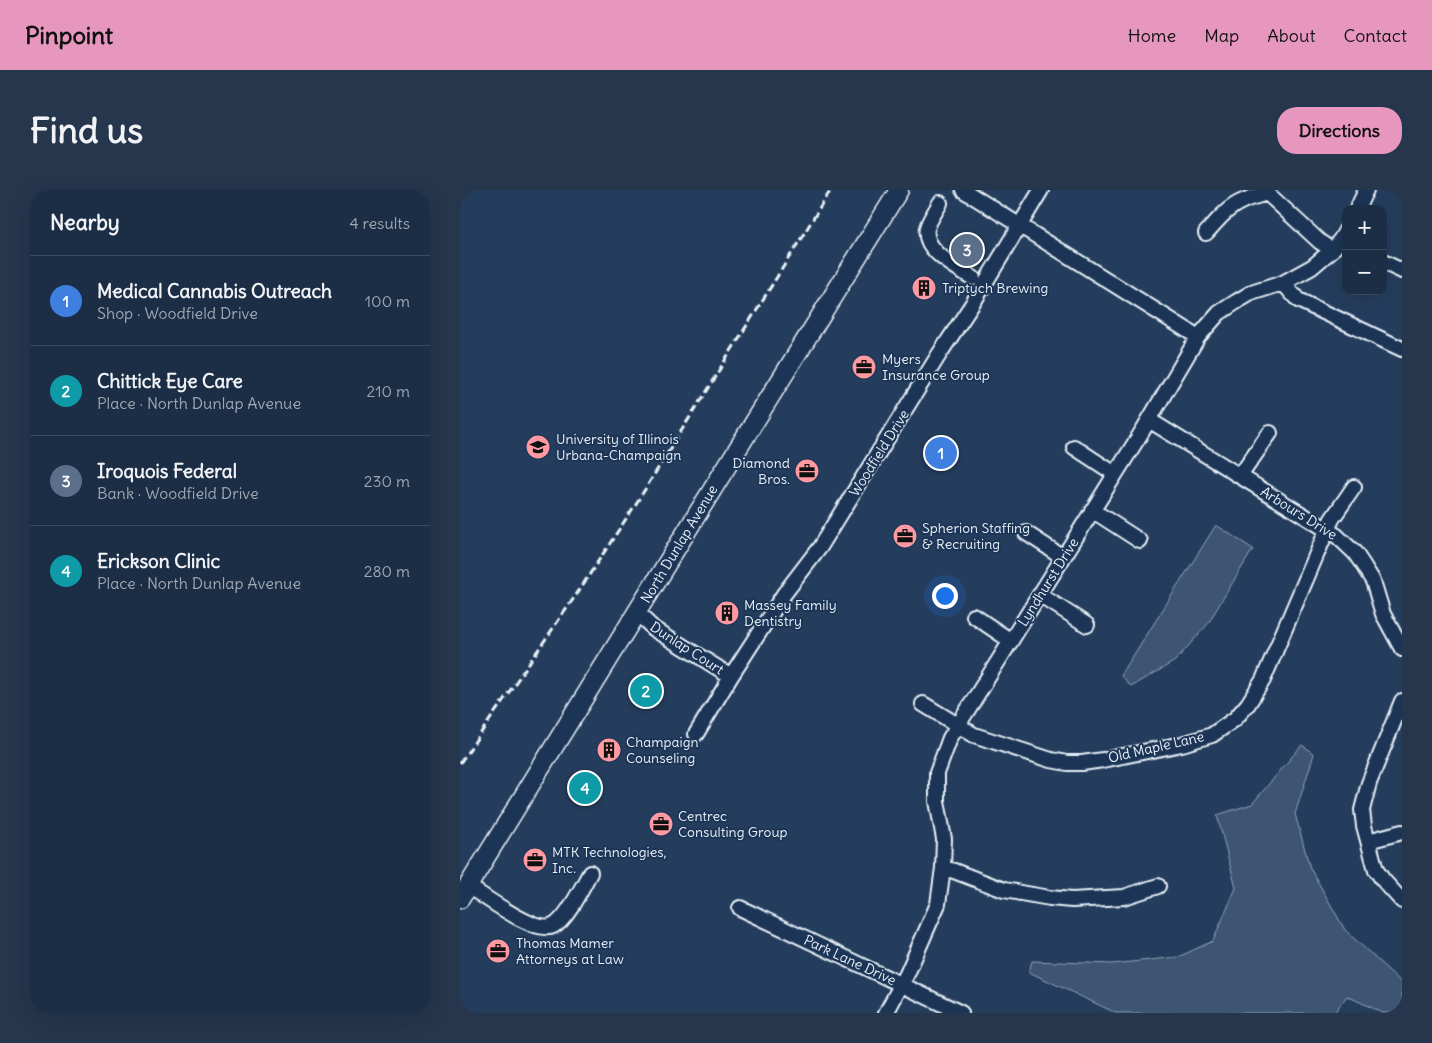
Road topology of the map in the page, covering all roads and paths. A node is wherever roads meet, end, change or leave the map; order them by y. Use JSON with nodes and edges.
{"nodes":[{"id":1,"x":899,"y":190,"type":"edge"},
{"id":2,"x":963,"y":190,"type":"edge"},
{"id":3,"x":1041,"y":190,"type":"edge"},
{"id":4,"x":1366,"y":190,"type":"edge"},
{"id":5,"x":940,"y":203,"type":"dead end"},
{"id":6,"x":1359,"y":205,"type":"edge"},
{"id":7,"x":1020,"y":226,"type":"junction"},
{"id":8,"x":1206,"y":233,"type":"dead end"},
{"id":9,"x":1342,"y":239,"type":"edge"},
{"id":10,"x":1332,"y":250,"type":"junction"},
{"id":11,"x":1387,"y":264,"type":"edge"},
{"id":12,"x":1402,"y":271,"type":"edge"},
{"id":13,"x":973,"y":278,"type":"dead end"},
{"id":14,"x":1283,"y":283,"type":"junction"},
{"id":15,"x":1198,"y":337,"type":"junction"},
{"id":16,"x":1402,"y":349,"type":"edge"},
{"id":17,"x":1149,"y":420,"type":"junction"},
{"id":18,"x":1270,"y":433,"type":"dead end"},
{"id":19,"x":1074,"y":447,"type":"dead end"},
{"id":20,"x":1115,"y":474,"type":"junction"},
{"id":21,"x":1240,"y":476,"type":"junction"},
{"id":22,"x":1354,"y":487,"type":"dead end"},
{"id":23,"x":1092,"y":510,"type":"junction"},
{"id":24,"x":1327,"y":530,"type":"junction"},
{"id":25,"x":1026,"y":533,"type":"dead end"},
{"id":26,"x":1140,"y":541,"type":"dead end"},
{"id":27,"x":1063,"y":557,"type":"junction"},
{"id":28,"x":1040,"y":595,"type":"junction"},
{"id":29,"x":637,"y":613,"type":"junction"},
{"id":30,"x":974,"y":616,"type":"dead end"},
{"id":31,"x":1088,"y":625,"type":"dead end"},
{"id":32,"x":1011,"y":641,"type":"junction"},
{"id":33,"x":1402,"y":649,"type":"edge"},
{"id":34,"x":732,"y":676,"type":"junction"},
{"id":35,"x":1402,"y":701,"type":"edge"},
{"id":36,"x":923,"y":704,"type":"dead end"},
{"id":37,"x":958,"y":726,"type":"junction"},
{"id":38,"x":696,"y":734,"type":"dead end"},
{"id":39,"x":1402,"y":832,"type":"edge"},
{"id":40,"x":1368,"y":841,"type":"junction"},
{"id":41,"x":944,"y":868,"type":"junction"},
{"id":42,"x":590,"y":873,"type":"dead end"},
{"id":43,"x":1158,"y":886,"type":"dead end"},
{"id":44,"x":464,"y":893,"type":"edge"},
{"id":45,"x":1402,"y":901,"type":"edge"},
{"id":46,"x":740,"y":908,"type":"dead end"},
{"id":47,"x":901,"y":985,"type":"junction"},
{"id":48,"x":886,"y":1013,"type":"edge"},
{"id":49,"x":960,"y":1013,"type":"edge"}],
"edges":[{"from":1,"to":29,"type":"main road","name":"North Dunlap Avenue"},
{"from":2,"to":7,"type":"street"},
{"from":3,"to":7,"type":"street","name":"Woodfield Drive"},
{"from":4,"to":6,"type":"street"},
{"from":5,"to":13,"type":"street"},
{"from":7,"to":15,"type":"street"},
{"from":7,"to":34,"type":"street","name":"Woodfield Drive"},
{"from":8,"to":10,"type":"street"},
{"from":9,"to":10,"type":"street","name":"Lyndhurst Drive"},
{"from":10,"to":14,"type":"street","name":"Lyndhurst Drive"},
{"from":11,"to":12,"type":"street"},
{"from":14,"to":15,"type":"street","name":"Lyndhurst Drive"},
{"from":14,"to":16,"type":"street"},
{"from":15,"to":17,"type":"street","name":"Lyndhurst Drive"},
{"from":17,"to":20,"type":"street","name":"Lyndhurst Drive"},
{"from":17,"to":21,"type":"street","name":"Arbours Drive"},
{"from":18,"to":21,"type":"street"},
{"from":19,"to":20,"type":"street"},
{"from":20,"to":23,"type":"street","name":"Lyndhurst Drive"},
{"from":21,"to":24,"type":"street","name":"Arbours Drive"},
{"from":22,"to":24,"type":"street","name":"Old Maple Lane"},
{"from":23,"to":26,"type":"street"},
{"from":23,"to":27,"type":"street","name":"Lyndhurst Drive"},
{"from":24,"to":33,"type":"street","name":"Arbours Drive"},
{"from":24,"to":37,"type":"street","name":"Old Maple Lane"},
{"from":25,"to":27,"type":"street"},
{"from":27,"to":28,"type":"street","name":"Lyndhurst Drive"},
{"from":28,"to":31,"type":"street"},
{"from":28,"to":32,"type":"street","name":"Lyndhurst Drive"},
{"from":29,"to":34,"type":"street","name":"Dunlap Court"},
{"from":29,"to":44,"type":"main road","name":"North Dunlap Avenue"},
{"from":30,"to":32,"type":"street"},
{"from":32,"to":37,"type":"street","name":"Lyndhurst Drive"},
{"from":34,"to":38,"type":"street","name":"Dunlap Court"},
{"from":35,"to":40,"type":"street"},
{"from":36,"to":37,"type":"street","name":"Old Maple Lane"},
{"from":37,"to":41,"type":"street","name":"Lyndhurst Drive"},
{"from":39,"to":40,"type":"street"},
{"from":40,"to":45,"type":"street"},
{"from":41,"to":43,"type":"street"},
{"from":41,"to":47,"type":"street","name":"Lyndhurst Drive"},
{"from":42,"to":44,"type":"street"},
{"from":46,"to":47,"type":"street","name":"Park Lane Drive"},
{"from":47,"to":48,"type":"street","name":"Lyndhurst Drive"},
{"from":47,"to":49,"type":"street","name":"Park Lane Drive"}]}
